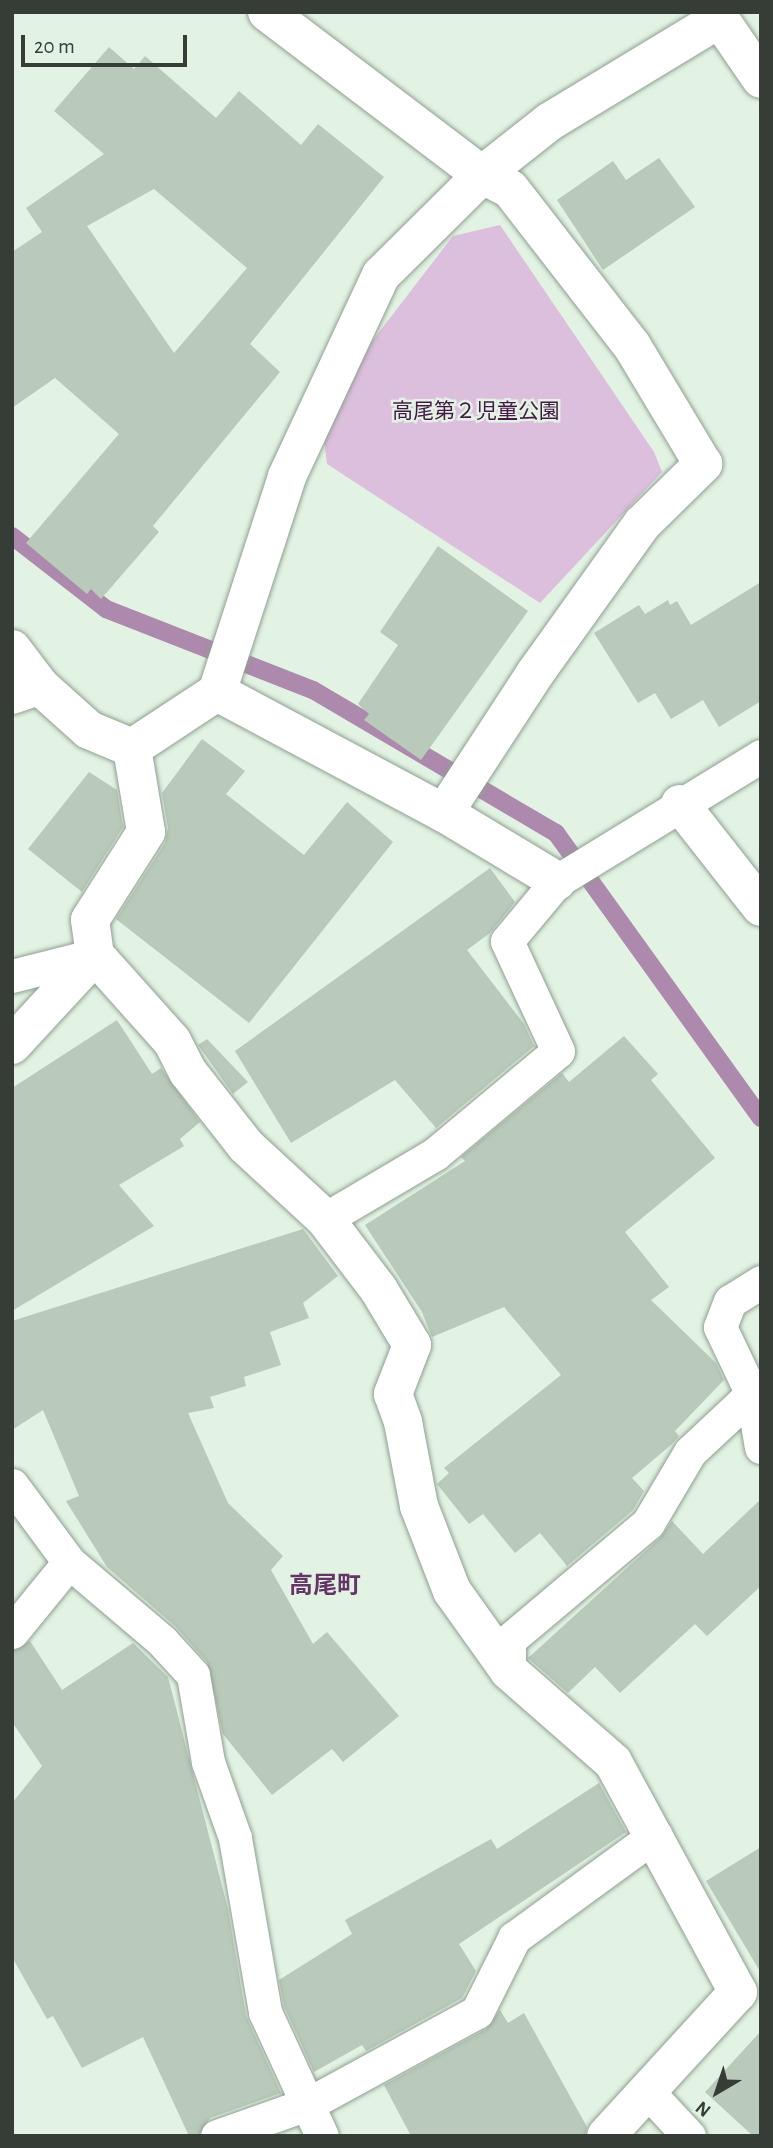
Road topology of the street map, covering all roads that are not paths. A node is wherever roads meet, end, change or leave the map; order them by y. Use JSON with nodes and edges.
{"nodes":[{"id":1,"x":267,"y":12,"type":"edge"},
{"id":2,"x":722,"y":15,"type":"edge"},
{"id":3,"x":761,"y":79,"type":"edge"},
{"id":4,"x":482,"y":175,"type":"junction"},
{"id":5,"x":12,"y":649,"type":"edge"},
{"id":6,"x":27,"y":692,"type":"edge"},
{"id":7,"x":217,"y":692,"type":"junction"},
{"id":8,"x":132,"y":748,"type":"junction"},
{"id":9,"x":761,"y":756,"type":"edge"},
{"id":10,"x":680,"y":804,"type":"junction"},
{"id":11,"x":444,"y":813,"type":"junction"},
{"id":12,"x":557,"y":881,"type":"junction"},
{"id":13,"x":761,"y":907,"type":"edge"},
{"id":14,"x":95,"y":955,"type":"junction"},
{"id":15,"x":12,"y":976,"type":"edge"},
{"id":16,"x":12,"y":1045,"type":"edge"},
{"id":17,"x":326,"y":1219,"type":"junction"},
{"id":18,"x":761,"y":1282,"type":"edge"},
{"id":19,"x":752,"y":1394,"type":"junction"},
{"id":20,"x":761,"y":1447,"type":"edge"},
{"id":21,"x":12,"y":1485,"type":"edge"},
{"id":22,"x":69,"y":1562,"type":"junction"},
{"id":23,"x":12,"y":1632,"type":"edge"},
{"id":24,"x":509,"y":1671,"type":"junction"},
{"id":25,"x":655,"y":1835,"type":"junction"},
{"id":26,"x":749,"y":1989,"type":"edge"},
{"id":27,"x":649,"y":2093,"type":"junction"},
{"id":28,"x":310,"y":2103,"type":"junction"},
{"id":29,"x":217,"y":2136,"type":"edge"},
{"id":30,"x":322,"y":2136,"type":"edge"},
{"id":31,"x":606,"y":2136,"type":"edge"},
{"id":32,"x":689,"y":2136,"type":"edge"}],
"edges":[{"from":1,"to":4,"type":"street"},
{"from":2,"to":3,"type":"street"},
{"from":2,"to":4,"type":"street"},
{"from":4,"to":7,"type":"street"},
{"from":4,"to":11,"type":"street"},
{"from":5,"to":6,"type":"street"},
{"from":6,"to":8,"type":"street"},
{"from":7,"to":8,"type":"street"},
{"from":7,"to":11,"type":"street"},
{"from":8,"to":14,"type":"street"},
{"from":9,"to":10,"type":"lane"},
{"from":10,"to":12,"type":"lane"},
{"from":10,"to":13,"type":"street"},
{"from":11,"to":12,"type":"street"},
{"from":12,"to":17,"type":"lane"},
{"from":14,"to":15,"type":"lane"},
{"from":14,"to":16,"type":"street"},
{"from":14,"to":17,"type":"street"},
{"from":17,"to":24,"type":"street"},
{"from":18,"to":19,"type":"lane"},
{"from":19,"to":20,"type":"lane"},
{"from":19,"to":24,"type":"lane"},
{"from":21,"to":22,"type":"lane"},
{"from":22,"to":23,"type":"lane"},
{"from":22,"to":28,"type":"lane"},
{"from":24,"to":25,"type":"street"},
{"from":25,"to":26,"type":"street"},
{"from":25,"to":28,"type":"lane"},
{"from":26,"to":27,"type":"street"},
{"from":27,"to":31,"type":"street"},
{"from":27,"to":32,"type":"lane"},
{"from":28,"to":29,"type":"lane"},
{"from":28,"to":30,"type":"lane"}]}
